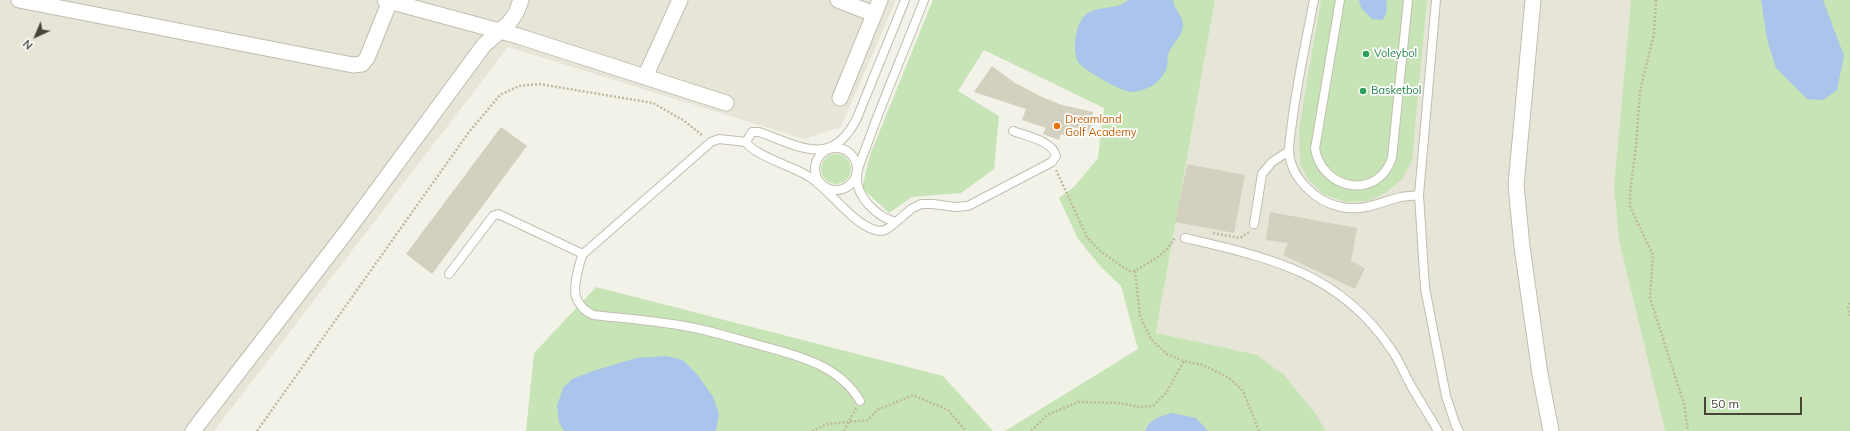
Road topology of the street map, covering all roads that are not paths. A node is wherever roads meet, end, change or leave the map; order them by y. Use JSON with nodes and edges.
{"nodes":[{"id":1,"x":19,"y":0,"type":"edge"},
{"id":2,"x":521,"y":0,"type":"edge"},
{"id":3,"x":680,"y":0,"type":"edge"},
{"id":4,"x":838,"y":0,"type":"edge"},
{"id":5,"x":905,"y":0,"type":"edge"},
{"id":6,"x":924,"y":0,"type":"edge"},
{"id":7,"x":1314,"y":0,"type":"edge"},
{"id":8,"x":1340,"y":0,"type":"edge"},
{"id":9,"x":1408,"y":0,"type":"edge"},
{"id":10,"x":1436,"y":0,"type":"edge"},
{"id":11,"x":1533,"y":0,"type":"edge"},
{"id":12,"x":387,"y":1,"type":"edge"},
{"id":13,"x":68,"y":5,"type":"edge"},
{"id":14,"x":877,"y":7,"type":"edge"},
{"id":15,"x":498,"y":31,"type":"junction"},
{"id":16,"x":645,"y":77,"type":"junction"},
{"id":17,"x":840,"y":98,"type":"dead end"},
{"id":18,"x":726,"y":103,"type":"dead end"},
{"id":19,"x":1013,"y":131,"type":"dead end"},
{"id":20,"x":746,"y":142,"type":"junction"},
{"id":21,"x":828,"y":149,"type":"junction"},
{"id":22,"x":1289,"y":151,"type":"junction"},
{"id":23,"x":857,"y":176,"type":"junction"},
{"id":24,"x":822,"y":185,"type":"junction"},
{"id":25,"x":1419,"y":195,"type":"junction"},
{"id":26,"x":896,"y":222,"type":"junction"},
{"id":27,"x":1254,"y":224,"type":"road end"},
{"id":28,"x":1185,"y":238,"type":"dead end"},
{"id":29,"x":583,"y":254,"type":"junction"},
{"id":30,"x":449,"y":274,"type":"dead end"},
{"id":31,"x":860,"y":401,"type":"road end"},
{"id":32,"x":193,"y":431,"type":"edge"},
{"id":33,"x":1438,"y":431,"type":"edge"},
{"id":34,"x":1459,"y":431,"type":"edge"},
{"id":35,"x":1551,"y":431,"type":"edge"}],
"edges":[{"from":1,"to":13,"type":"street"},
{"from":2,"to":15,"type":"street"},
{"from":3,"to":16,"type":"street"},
{"from":4,"to":14,"type":"street"},
{"from":5,"to":21,"type":"lane"},
{"from":6,"to":23,"type":"lane"},
{"from":7,"to":22,"type":"lane"},
{"from":8,"to":9,"type":"lane"},
{"from":10,"to":25,"type":"lane"},
{"from":11,"to":35,"type":"street"},
{"from":12,"to":13,"type":"street"},
{"from":12,"to":15,"type":"street"},
{"from":14,"to":17,"type":"street"},
{"from":15,"to":16,"type":"street"},
{"from":15,"to":32,"type":"street"},
{"from":16,"to":18,"type":"street"},
{"from":19,"to":26,"type":"lane"},
{"from":20,"to":21,"type":"lane"},
{"from":20,"to":24,"type":"lane"},
{"from":20,"to":29,"type":"lane"},
{"from":21,"to":23,"type":"lane"},
{"from":21,"to":24,"type":"lane"},
{"from":22,"to":25,"type":"lane"},
{"from":22,"to":27,"type":"lane"},
{"from":23,"to":24,"type":"lane"},
{"from":23,"to":26,"type":"lane"},
{"from":24,"to":26,"type":"lane"},
{"from":25,"to":34,"type":"lane"},
{"from":28,"to":33,"type":"lane"},
{"from":29,"to":30,"type":"lane"},
{"from":29,"to":31,"type":"lane"}]}
